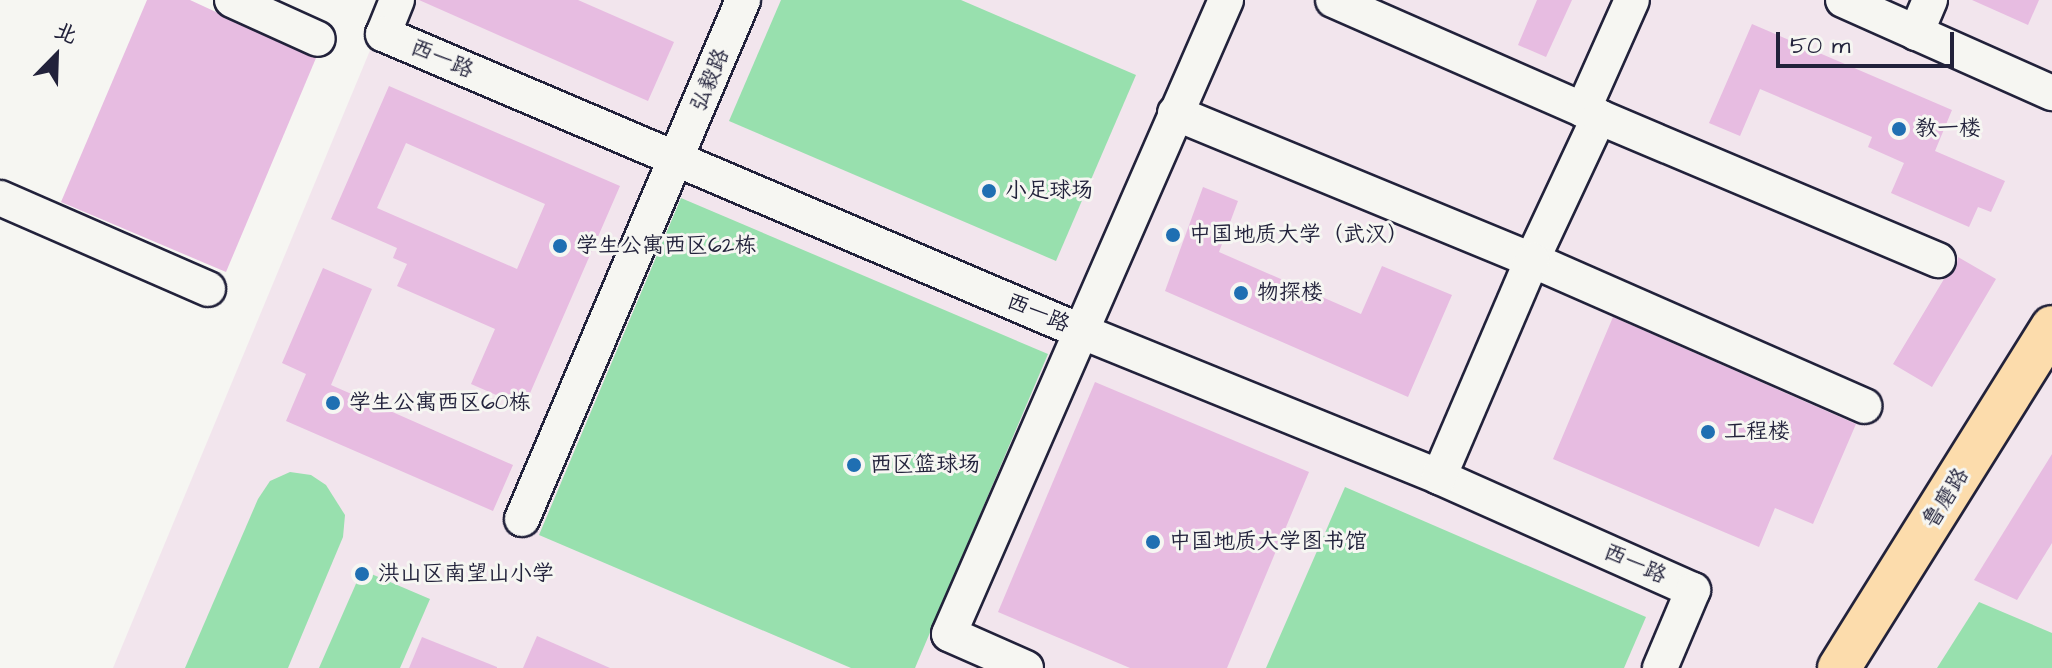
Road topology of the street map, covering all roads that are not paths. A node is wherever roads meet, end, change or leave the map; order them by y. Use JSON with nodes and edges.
{"nodes":[{"id":1,"x":232,"y":0,"type":"edge"},
{"id":2,"x":397,"y":0,"type":"edge"},
{"id":3,"x":743,"y":0,"type":"edge"},
{"id":4,"x":1226,"y":0,"type":"edge"},
{"id":5,"x":1333,"y":0,"type":"edge"},
{"id":6,"x":1632,"y":0,"type":"edge"},
{"id":7,"x":1843,"y":0,"type":"edge"},
{"id":8,"x":1930,"y":0,"type":"edge"},
{"id":9,"x":1916,"y":33,"type":"junction"},
{"id":10,"x":318,"y":39,"type":"dead end"},
{"id":11,"x":2052,"y":93,"type":"edge"},
{"id":12,"x":1175,"y":113,"type":"junction"},
{"id":13,"x":1591,"y":113,"type":"junction"},
{"id":14,"x":676,"y":159,"type":"junction"},
{"id":15,"x":0,"y":198,"type":"edge"},
{"id":16,"x":1532,"y":260,"type":"junction"},
{"id":17,"x":1938,"y":260,"type":"dead end"},
{"id":18,"x":208,"y":289,"type":"dead end"},
{"id":19,"x":2052,"y":327,"type":"edge"},
{"id":20,"x":1080,"y":331,"type":"junction"},
{"id":21,"x":2052,"y":363,"type":"edge"},
{"id":22,"x":1864,"y":406,"type":"dead end"},
{"id":23,"x":1439,"y":477,"type":"junction"},
{"id":24,"x":522,"y":519,"type":"dead end"},
{"id":25,"x":1026,"y":668,"type":"edge"},
{"id":26,"x":1660,"y":668,"type":"edge"},
{"id":27,"x":1839,"y":668,"type":"edge"},
{"id":28,"x":1863,"y":668,"type":"edge"}],
"edges":[{"from":1,"to":10,"type":"street"},
{"from":2,"to":14,"type":"street","name":"西一路"},
{"from":3,"to":14,"type":"street","name":"弘毅路"},
{"from":4,"to":12,"type":"street"},
{"from":5,"to":13,"type":"street"},
{"from":6,"to":13,"type":"street"},
{"from":7,"to":9,"type":"street"},
{"from":8,"to":9,"type":"street"},
{"from":9,"to":11,"type":"street"},
{"from":12,"to":16,"type":"street"},
{"from":12,"to":20,"type":"street"},
{"from":13,"to":16,"type":"street"},
{"from":13,"to":17,"type":"street"},
{"from":14,"to":20,"type":"street","name":"西一路"},
{"from":14,"to":24,"type":"street","name":"弘毅路"},
{"from":15,"to":18,"type":"street"},
{"from":16,"to":22,"type":"street"},
{"from":16,"to":23,"type":"street"},
{"from":19,"to":27,"type":"main road","name":"鲁磨路"},
{"from":20,"to":23,"type":"street","name":"西一路"},
{"from":20,"to":25,"type":"street"},
{"from":21,"to":28,"type":"main road","name":"鲁磨路"},
{"from":23,"to":26,"type":"street","name":"西一路"}]}
